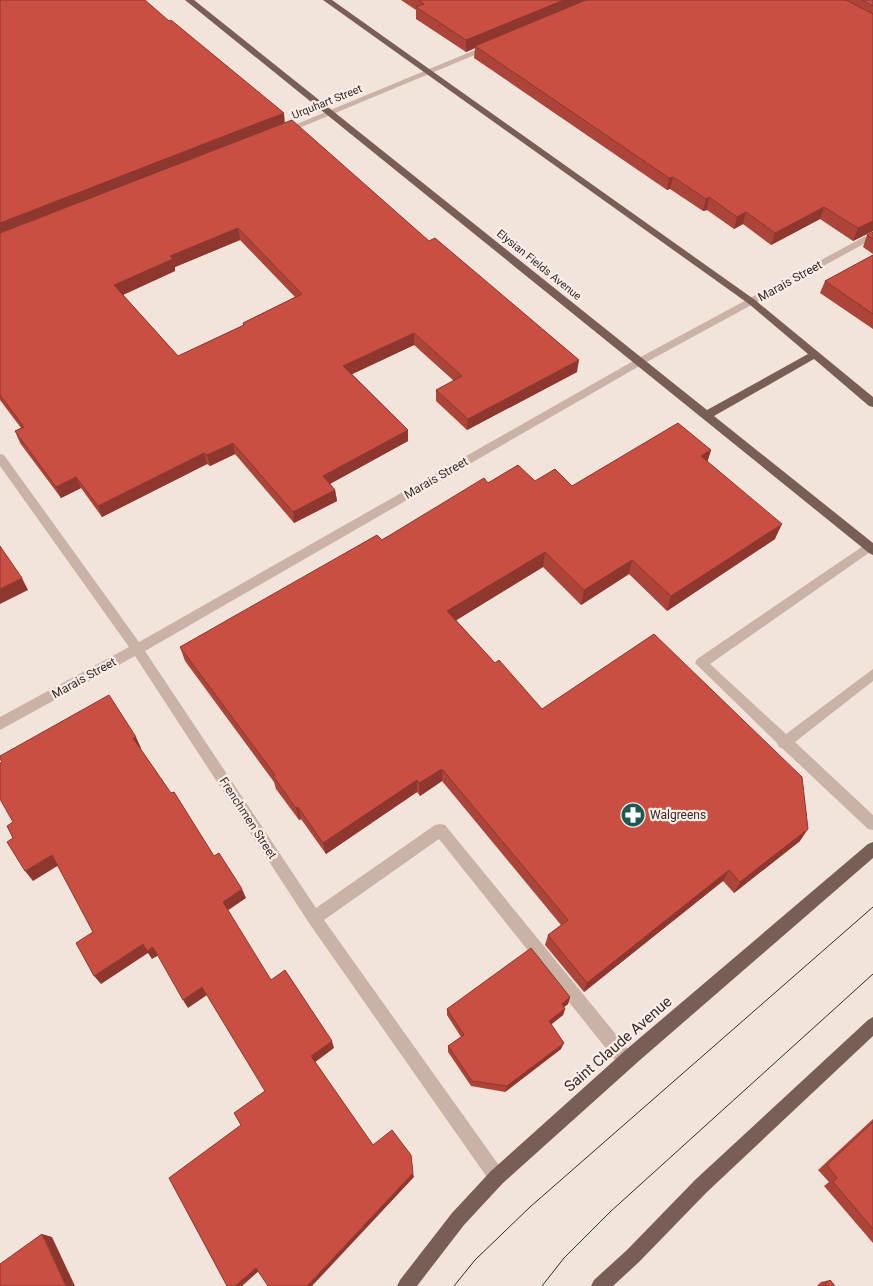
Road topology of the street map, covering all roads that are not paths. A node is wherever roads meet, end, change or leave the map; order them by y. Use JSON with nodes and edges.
{"nodes":[{"id":1,"x":189,"y":0,"type":"edge"},
{"id":2,"x":327,"y":0,"type":"edge"},
{"id":3,"x":496,"y":45,"type":"edge"},
{"id":4,"x":429,"y":73,"type":"junction"},
{"id":5,"x":329,"y":113,"type":"junction"},
{"id":6,"x":273,"y":135,"type":"edge"},
{"id":7,"x":873,"y":235,"type":"edge"},
{"id":8,"x":752,"y":302,"type":"junction"},
{"id":9,"x":816,"y":354,"type":"junction"},
{"id":10,"x":638,"y":362,"type":"junction"},
{"id":11,"x":873,"y":403,"type":"edge"},
{"id":12,"x":706,"y":415,"type":"junction"},
{"id":13,"x":0,"y":458,"type":"edge"},
{"id":14,"x":871,"y":549,"type":"edge"},
{"id":15,"x":136,"y":649,"type":"junction"},
{"id":16,"x":873,"y":674,"type":"edge"},
{"id":17,"x":0,"y":724,"type":"edge"},
{"id":18,"x":784,"y":743,"type":"junction"},
{"id":19,"x":873,"y":824,"type":"edge"},
{"id":20,"x":873,"y":849,"type":"edge"},
{"id":21,"x":314,"y":918,"type":"junction"},
{"id":22,"x":873,"y":1025,"type":"edge"},
{"id":23,"x":626,"y":1060,"type":"junction"},
{"id":24,"x":497,"y":1177,"type":"junction"},
{"id":25,"x":406,"y":1286,"type":"edge"},
{"id":26,"x":600,"y":1286,"type":"edge"}],
"edges":[{"from":1,"to":5,"type":"main road","name":"Elysian Fields Avenue"},
{"from":2,"to":4,"type":"main road"},
{"from":3,"to":4,"type":"street","name":"Urquhart Street"},
{"from":4,"to":5,"type":"street","name":"Urquhart Street"},
{"from":4,"to":8,"type":"main road"},
{"from":5,"to":6,"type":"street","name":"Urquhart Street"},
{"from":5,"to":10,"type":"main road","name":"Elysian Fields Avenue"},
{"from":7,"to":8,"type":"street","name":"Marais Street"},
{"from":8,"to":9,"type":"main road"},
{"from":8,"to":10,"type":"street","name":"Marais Street"},
{"from":9,"to":11,"type":"main road"},
{"from":9,"to":12,"type":"main road"},
{"from":10,"to":12,"type":"main road","name":"Elysian Fields Avenue"},
{"from":10,"to":15,"type":"street","name":"Marais Street"},
{"from":12,"to":14,"type":"main road","name":"Elysian Fields Avenue"},
{"from":13,"to":15,"type":"street","name":"Frenchmen Street"},
{"from":14,"to":18,"type":"street"},
{"from":15,"to":17,"type":"street","name":"Marais Street"},
{"from":15,"to":21,"type":"street","name":"Frenchmen Street"},
{"from":16,"to":18,"type":"street"},
{"from":18,"to":19,"type":"street"},
{"from":20,"to":23,"type":"main road","name":"Saint Claude Avenue"},
{"from":21,"to":23,"type":"street"},
{"from":21,"to":24,"type":"street","name":"Frenchmen Street"},
{"from":22,"to":26,"type":"main road"},
{"from":23,"to":24,"type":"main road","name":"Saint Claude Avenue"},
{"from":24,"to":25,"type":"main road","name":"Saint Claude Avenue"}]}
